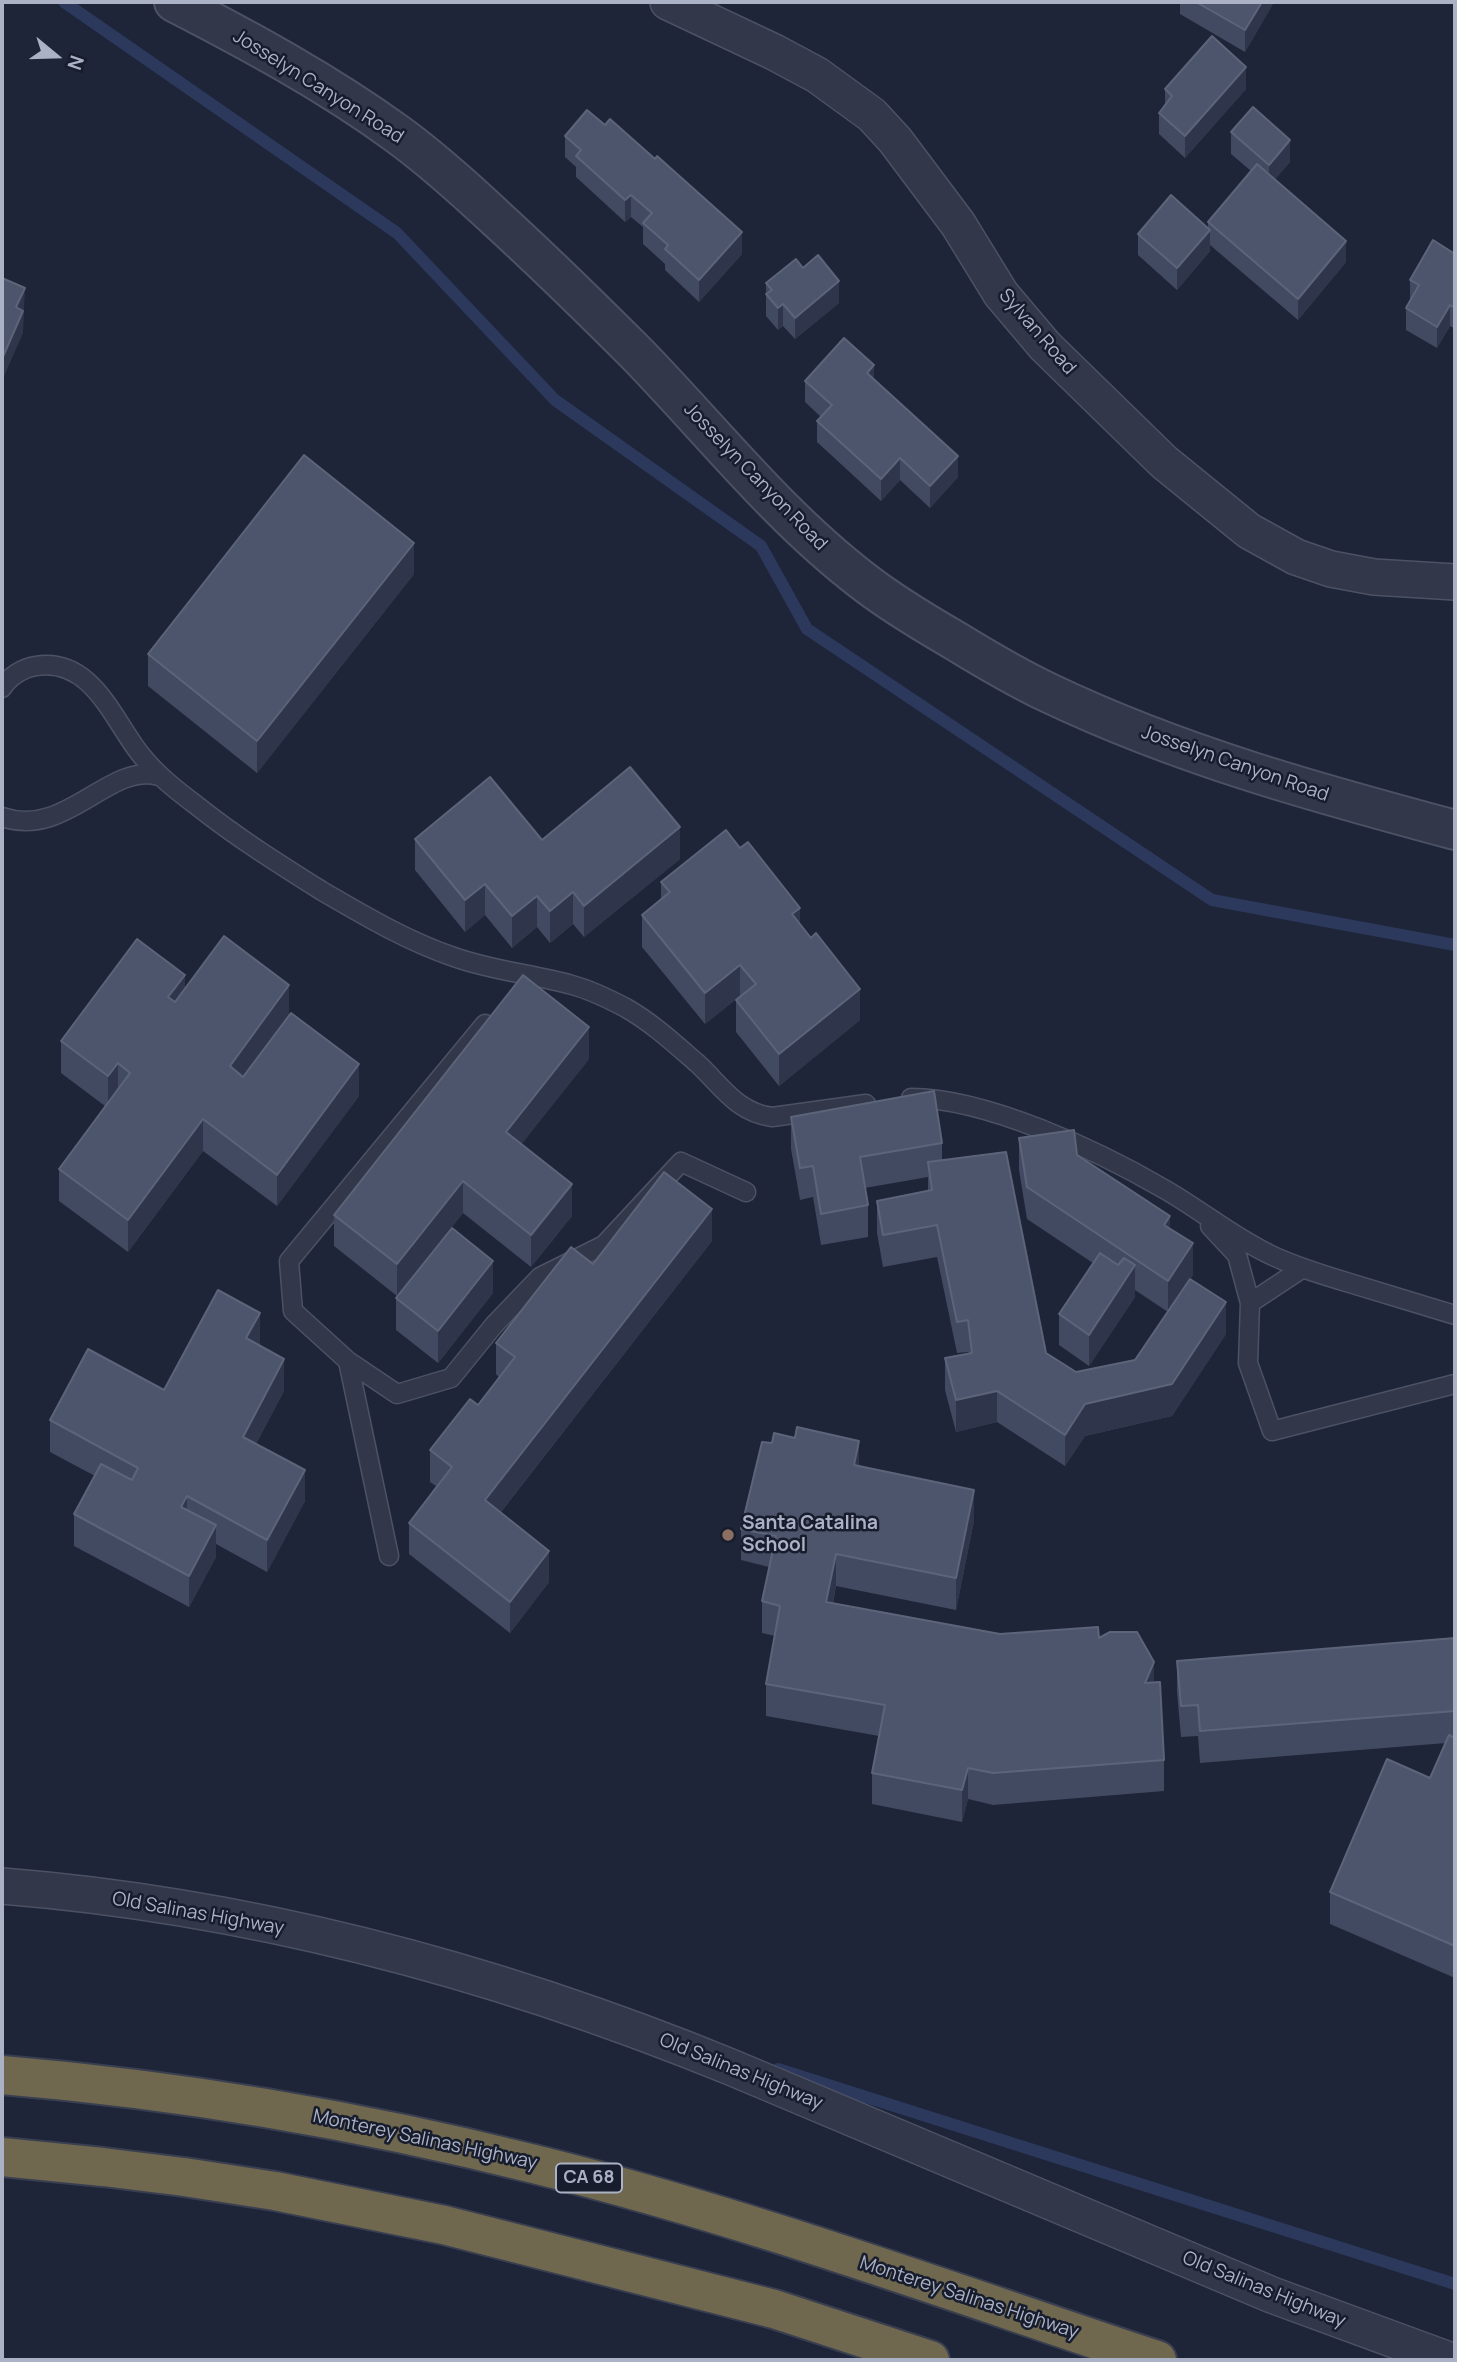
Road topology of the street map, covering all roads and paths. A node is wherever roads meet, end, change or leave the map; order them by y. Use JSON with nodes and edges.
{"nodes":[{"id":1,"x":174,"y":2,"type":"edge"},
{"id":2,"x":668,"y":2,"type":"edge"},
{"id":3,"x":1455,"y":582,"type":"edge"},
{"id":4,"x":2,"y":688,"type":"edge"},
{"id":5,"x":159,"y":776,"type":"junction"},
{"id":6,"x":2,"y":817,"type":"edge"},
{"id":7,"x":1455,"y":830,"type":"edge"},
{"id":8,"x":499,"y":1007,"type":"edge"},
{"id":9,"x":746,"y":1192,"type":"dead end"},
{"id":10,"x":1194,"y":1208,"type":"junction"},
{"id":11,"x":1303,"y":1268,"type":"junction"},
{"id":12,"x":1250,"y":1303,"type":"junction"},
{"id":13,"x":1455,"y":1315,"type":"edge"},
{"id":14,"x":348,"y":1360,"type":"junction"},
{"id":15,"x":1455,"y":1384,"type":"edge"},
{"id":16,"x":389,"y":1556,"type":"dead end"},
{"id":17,"x":2,"y":1886,"type":"edge"},
{"id":18,"x":2,"y":2075,"type":"edge"},
{"id":19,"x":2,"y":2157,"type":"edge"},
{"id":20,"x":610,"y":2268,"type":"junction"},
{"id":21,"x":851,"y":2360,"type":"edge"},
{"id":22,"x":930,"y":2360,"type":"edge"},
{"id":23,"x":1157,"y":2360,"type":"edge"},
{"id":24,"x":1449,"y":2360,"type":"edge"}],
"edges":[{"from":1,"to":7,"type":"street","name":"Josselyn Canyon Road"},
{"from":2,"to":3,"type":"street","name":"Sylvan Road"},
{"from":4,"to":5,"type":"lane"},
{"from":5,"to":6,"type":"lane"},
{"from":5,"to":10,"type":"lane"},
{"from":8,"to":14,"type":"lane"},
{"from":9,"to":14,"type":"lane"},
{"from":10,"to":11,"type":"lane"},
{"from":10,"to":12,"type":"lane"},
{"from":11,"to":12,"type":"lane"},
{"from":11,"to":13,"type":"lane"},
{"from":12,"to":15,"type":"lane"},
{"from":14,"to":16,"type":"lane"},
{"from":17,"to":24,"type":"street","name":"Old Salinas Highway"},
{"from":18,"to":23,"type":"highway","name":"Monterey Salinas Highway","number":"CA 68"},
{"from":19,"to":20,"type":"highway"},
{"from":20,"to":21,"type":"highway"},
{"from":20,"to":22,"type":"highway"}]}
